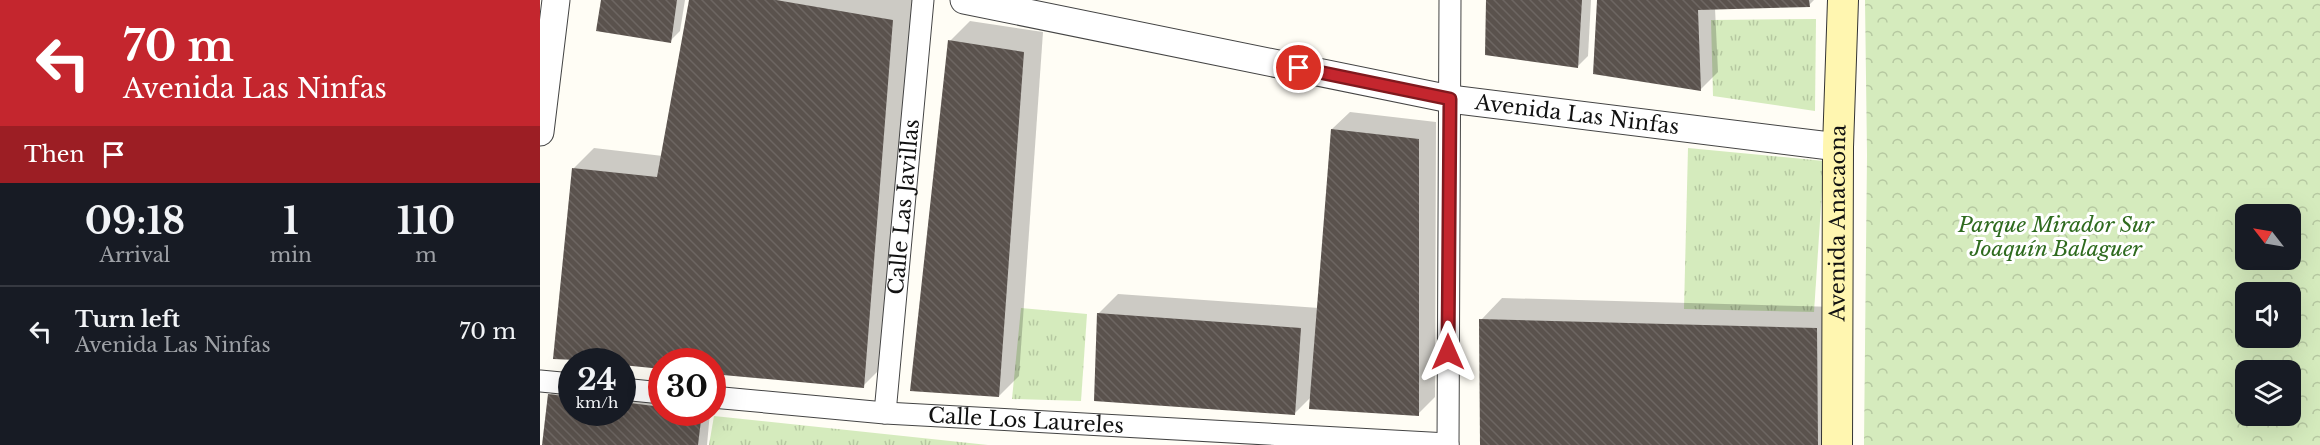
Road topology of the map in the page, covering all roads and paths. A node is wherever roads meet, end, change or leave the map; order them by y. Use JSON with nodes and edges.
{"nodes":[{"id":1,"x":556,"y":0,"type":"edge"},
{"id":2,"x":923,"y":0,"type":"edge"},
{"id":3,"x":964,"y":0,"type":"edge"},
{"id":4,"x":1450,"y":0,"type":"edge"},
{"id":5,"x":1843,"y":0,"type":"edge"},
{"id":6,"x":1450,"y":99,"type":"junction"},
{"id":7,"x":540,"y":132,"type":"edge"},
{"id":8,"x":1838,"y":147,"type":"junction"},
{"id":9,"x":540,"y":381,"type":"edge"},
{"id":10,"x":558,"y":383,"type":"edge"},
{"id":11,"x":726,"y":398,"type":"edge"},
{"id":12,"x":885,"y":413,"type":"junction"},
{"id":13,"x":1448,"y":444,"type":"edge"},
{"id":14,"x":1837,"y":445,"type":"edge"}],
"edges":[{"from":1,"to":7,"type":"street"},
{"from":2,"to":12,"type":"street","name":"Calle Las Javillas"},
{"from":3,"to":6,"type":"street","name":"Avenida Las Ninfas"},
{"from":4,"to":6,"type":"street"},
{"from":5,"to":8,"type":"main road","name":"Avenida Anacaona"},
{"from":6,"to":8,"type":"street","name":"Avenida Las Ninfas"},
{"from":6,"to":13,"type":"street"},
{"from":8,"to":14,"type":"main road","name":"Avenida Anacaona"},
{"from":9,"to":10,"type":"street"},
{"from":11,"to":12,"type":"street","name":"Calle Los Laureles"},
{"from":12,"to":13,"type":"street","name":"Calle Los Laureles"}]}
